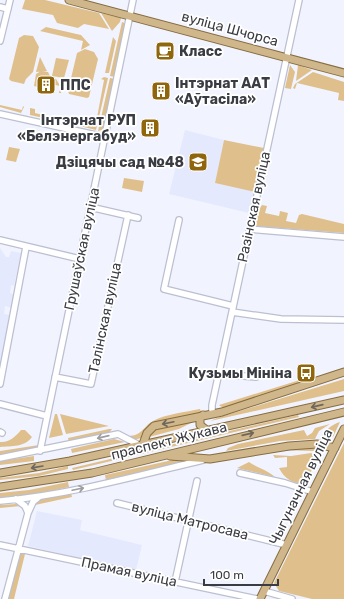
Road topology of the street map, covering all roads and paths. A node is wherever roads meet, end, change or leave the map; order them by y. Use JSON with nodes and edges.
{"nodes":[{"id":1,"x":10,"y":0,"type":"edge"},
{"id":2,"x":69,"y":0,"type":"edge"},
{"id":3,"x":133,"y":0,"type":"edge"},
{"id":4,"x":299,"y":0,"type":"edge"},
{"id":5,"x":0,"y":7,"type":"edge"},
{"id":6,"x":8,"y":9,"type":"junction"},
{"id":7,"x":130,"y":16,"type":"junction"},
{"id":8,"x":0,"y":41,"type":"edge"},
{"id":9,"x":287,"y":57,"type":"junction"},
{"id":10,"x":342,"y":71,"type":"edge"},
{"id":11,"x":0,"y":114,"type":"edge"},
{"id":12,"x":105,"y":137,"type":"junction"},
{"id":13,"x":90,"y":207,"type":"junction"},
{"id":14,"x":128,"y":215,"type":"junction"},
{"id":15,"x":138,"y":218,"type":"dead end"},
{"id":16,"x":179,"y":220,"type":"dead end"},
{"id":17,"x":250,"y":229,"type":"junction"},
{"id":18,"x":344,"y":238,"type":"edge"},
{"id":19,"x":0,"y":240,"type":"edge"},
{"id":20,"x":26,"y":247,"type":"junction"},
{"id":21,"x":80,"y":259,"type":"junction"},
{"id":22,"x":232,"y":309,"type":"junction"},
{"id":23,"x":344,"y":320,"type":"edge"},
{"id":24,"x":344,"y":372,"type":"edge"},
{"id":25,"x":218,"y":374,"type":"junction"},
{"id":26,"x":55,"y":377,"type":"junction"},
{"id":27,"x":256,"y":377,"type":"dead end"},
{"id":28,"x":0,"y":384,"type":"edge"},
{"id":29,"x":344,"y":400,"type":"edge"},
{"id":30,"x":0,"y":404,"type":"edge"},
{"id":31,"x":344,"y":412,"type":"edge"},
{"id":32,"x":212,"y":414,"type":"junction"},
{"id":33,"x":203,"y":415,"type":"junction"},
{"id":34,"x":48,"y":416,"type":"junction"},
{"id":35,"x":344,"y":429,"type":"edge"},
{"id":36,"x":208,"y":431,"type":"junction"},
{"id":37,"x":141,"y":444,"type":"junction"},
{"id":38,"x":210,"y":444,"type":"junction"},
{"id":39,"x":335,"y":448,"type":"junction"},
{"id":40,"x":40,"y":450,"type":"junction"},
{"id":41,"x":164,"y":456,"type":"junction"},
{"id":42,"x":0,"y":458,"type":"edge"},
{"id":43,"x":210,"y":458,"type":"junction"},
{"id":44,"x":0,"y":473,"type":"edge"},
{"id":45,"x":240,"y":473,"type":"dead end"},
{"id":46,"x":197,"y":481,"type":"dead end"},
{"id":47,"x":0,"y":487,"type":"edge"},
{"id":48,"x":313,"y":492,"type":"junction"},
{"id":49,"x":40,"y":496,"type":"junction"},
{"id":50,"x":16,"y":499,"type":"junction"},
{"id":51,"x":0,"y":501,"type":"edge"},
{"id":52,"x":117,"y":503,"type":"dead end"},
{"id":53,"x":28,"y":513,"type":"junction"},
{"id":54,"x":188,"y":520,"type":"junction"},
{"id":55,"x":0,"y":545,"type":"edge"},
{"id":56,"x":287,"y":545,"type":"junction"},
{"id":57,"x":17,"y":549,"type":"junction"},
{"id":58,"x":175,"y":582,"type":"junction"},
{"id":59,"x":264,"y":591,"type":"junction"},
{"id":60,"x":5,"y":599,"type":"edge"},
{"id":61,"x":259,"y":599,"type":"edge"},
{"id":62,"x":292,"y":599,"type":"edge"}],
"edges":[{"from":1,"to":6,"type":"street"},
{"from":2,"to":7,"type":"main road","name":"вуліца Шчорса"},
{"from":3,"to":7,"type":"street","name":"Грушаўская вуліца"},
{"from":4,"to":9,"type":"street","name":"Разінская вуліца"},
{"from":5,"to":6,"type":"street"},
{"from":6,"to":8,"type":"street"},
{"from":7,"to":9,"type":"main road","name":"вуліца Шчорса"},
{"from":7,"to":12,"type":"street","name":"Грушаўская вуліца"},
{"from":9,"to":10,"type":"main road","name":"вуліца Шчорса"},
{"from":9,"to":17,"type":"street","name":"Разінская вуліца"},
{"from":11,"to":12,"type":"street"},
{"from":12,"to":13,"type":"street","name":"Грушаўская вуліца"},
{"from":13,"to":14,"type":"street"},
{"from":13,"to":21,"type":"street","name":"Грушаўская вуліца"},
{"from":14,"to":15,"type":"street"},
{"from":14,"to":26,"type":"street","name":"Талінская вуліца"},
{"from":16,"to":22,"type":"street"},
{"from":17,"to":18,"type":"street"},
{"from":17,"to":22,"type":"street","name":"Разінская вуліца"},
{"from":19,"to":20,"type":"street"},
{"from":20,"to":21,"type":"street"},
{"from":20,"to":28,"type":"street"},
{"from":21,"to":26,"type":"street","name":"Грушаўская вуліца"},
{"from":22,"to":23,"type":"street"},
{"from":22,"to":25,"type":"street","name":"Разінская вуліца"},
{"from":24,"to":32,"type":"main road"},
{"from":25,"to":27,"type":"street"},
{"from":25,"to":32,"type":"street","name":"Разінская вуліца"},
{"from":26,"to":34,"type":"street","name":"Грушаўская вуліца"},
{"from":29,"to":36,"type":"main road","name":"праспект Жукава","one_way":true},
{"from":30,"to":34,"type":"street"},
{"from":38,"to":31,"type":"main road","name":"праспект Жукава","one_way":true},
{"from":32,"to":33,"type":"main road"},
{"from":33,"to":36,"type":"main road"},
{"from":33,"to":37,"type":"main road","one_way":true},
{"from":34,"to":40,"type":"street","name":"Грушаўская вуліца"},
{"from":35,"to":39,"type":"main road","name":"Чыгуначная вуліца"},
{"from":36,"to":37,"type":"main road","name":"праспект Жукава"},
{"from":37,"to":40,"type":"street","name":"праспект Жукава","one_way":true},
{"from":37,"to":44,"type":"main road","name":"праспект Жукава","one_way":true},
{"from":38,"to":41,"type":"main road","name":"праспект Жукава"},
{"from":38,"to":43,"type":"main road"},
{"from":39,"to":43,"type":"main road"},
{"from":39,"to":48,"type":"main road","name":"Чыгуначная вуліца"},
{"from":40,"to":42,"type":"street","name":"праспект Жукава"},
{"from":41,"to":43,"type":"main road"},
{"from":41,"to":47,"type":"main road","name":"праспект Жукава"},
{"from":49,"to":43,"type":"street","name":"праспект Жукава","one_way":true},
{"from":45,"to":48,"type":"street"},
{"from":46,"to":54,"type":"street"},
{"from":48,"to":56,"type":"main road","name":"Чыгуначная вуліца"},
{"from":49,"to":50,"type":"street","name":"праспект Жукава"},
{"from":49,"to":53,"type":"street"},
{"from":50,"to":51,"type":"street","name":"праспект Жукава"},
{"from":50,"to":53,"type":"street"},
{"from":52,"to":54,"type":"street","name":"вуліца Матросава"},
{"from":53,"to":57,"type":"street"},
{"from":54,"to":56,"type":"street","name":"вуліца Матросава"},
{"from":54,"to":58,"type":"street"},
{"from":55,"to":57,"type":"street","name":"Прамая вуліца"},
{"from":56,"to":59,"type":"main road","name":"Чыгуначная вуліца"},
{"from":57,"to":58,"type":"street","name":"Прамая вуліца"},
{"from":57,"to":60,"type":"street"},
{"from":58,"to":61,"type":"street","name":"Прамая вуліца"},
{"from":59,"to":61,"type":"main road","name":"Чыгуначная вуліца"},
{"from":59,"to":62,"type":"street"}]}
